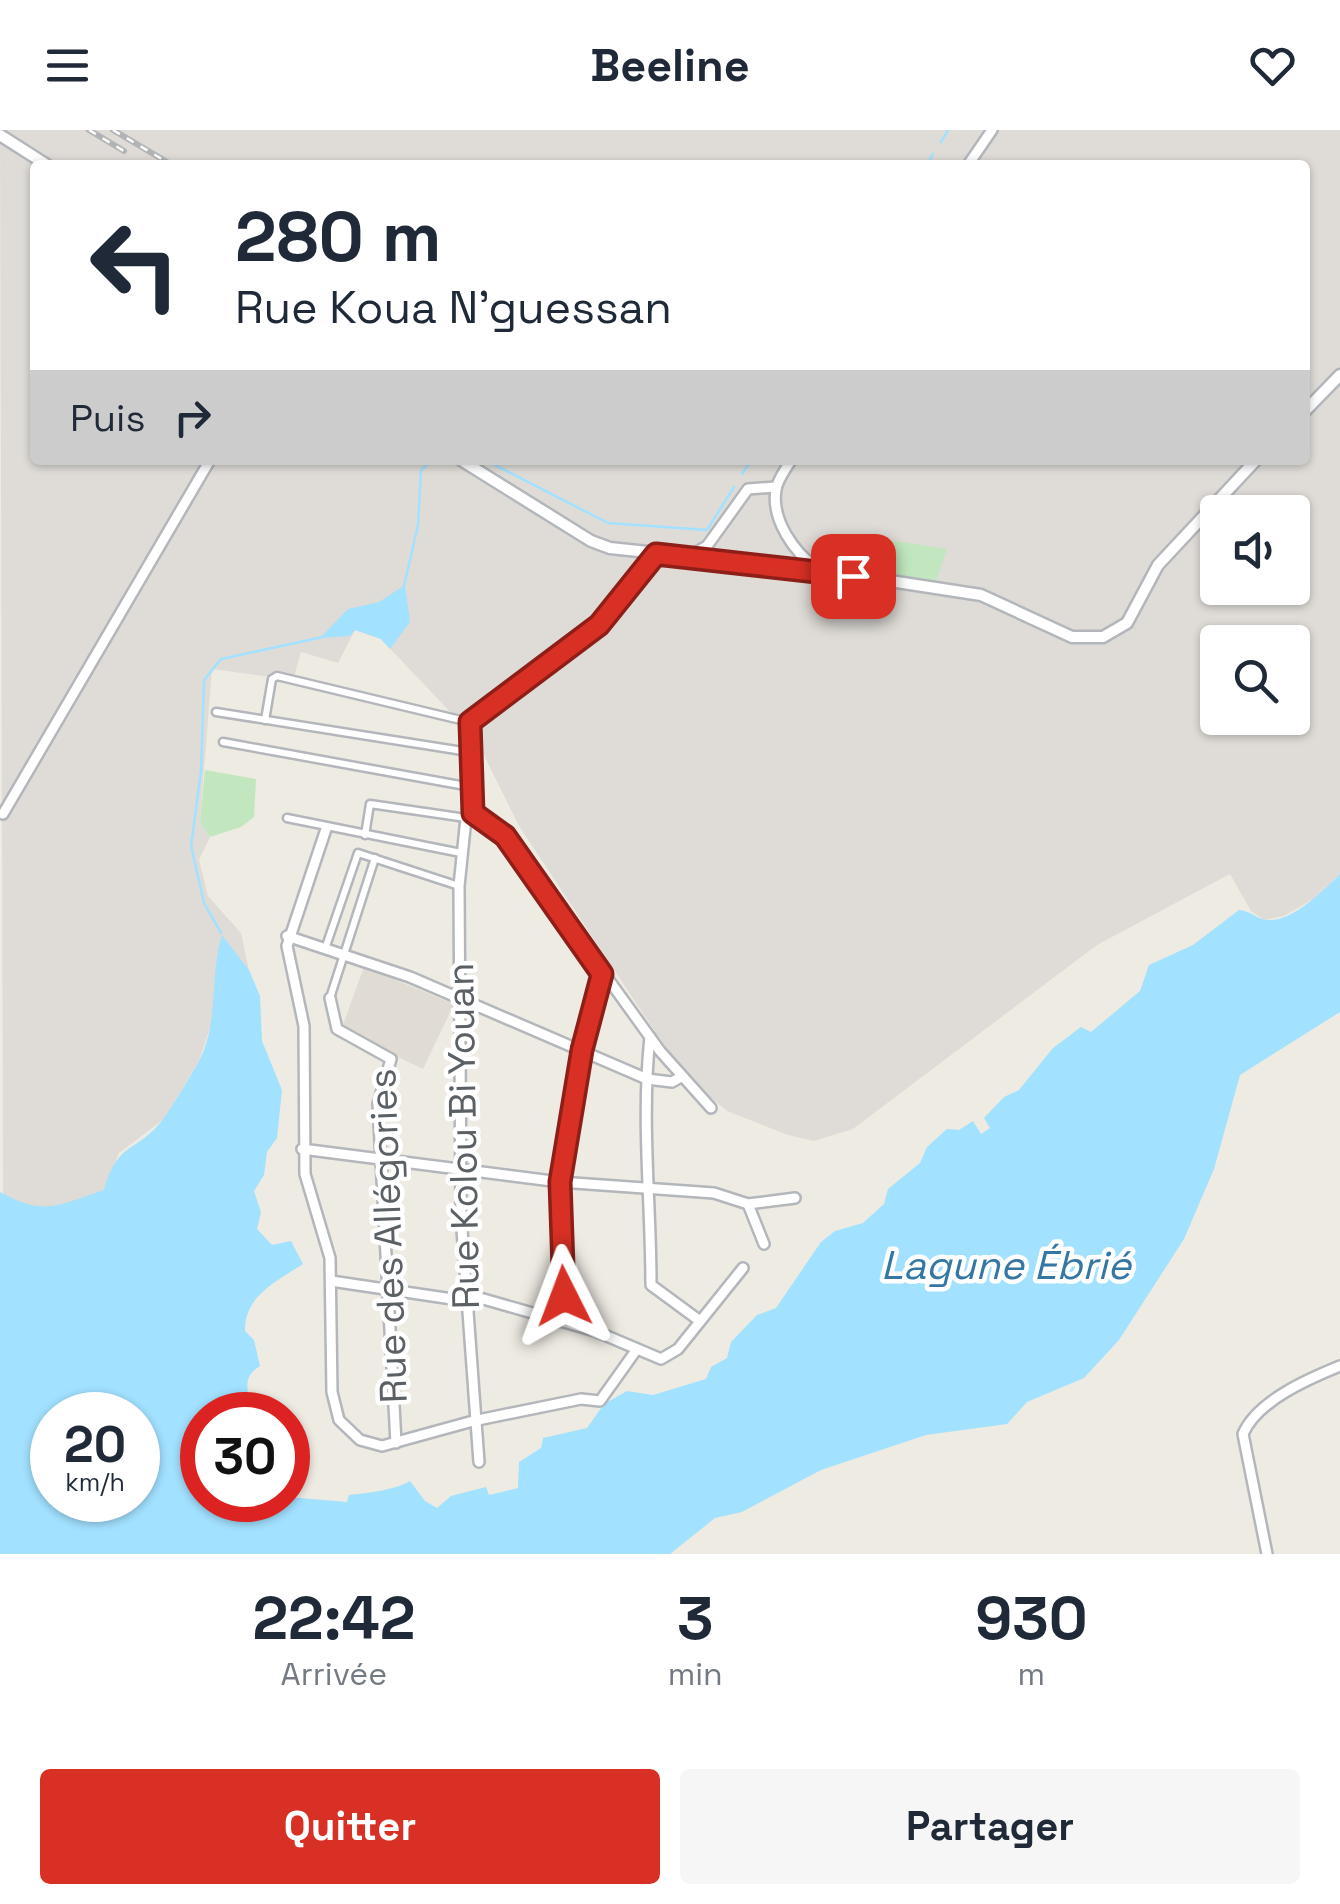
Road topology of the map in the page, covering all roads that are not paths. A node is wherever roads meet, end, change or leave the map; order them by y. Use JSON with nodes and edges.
{"nodes":[{"id":1,"x":992,"y":130,"type":"edge"},
{"id":2,"x":0,"y":135,"type":"edge"},
{"id":3,"x":39,"y":160,"type":"edge"},
{"id":4,"x":971,"y":160,"type":"edge"},
{"id":5,"x":1340,"y":375,"type":"edge"},
{"id":6,"x":1310,"y":405,"type":"edge"},
{"id":7,"x":207,"y":465,"type":"edge"},
{"id":8,"x":469,"y":465,"type":"edge"},
{"id":9,"x":788,"y":465,"type":"edge"},
{"id":10,"x":1251,"y":465,"type":"edge"},
{"id":11,"x":776,"y":486,"type":"junction"},
{"id":12,"x":656,"y":554,"type":"junction"},
{"id":13,"x":686,"y":556,"type":"junction"},
{"id":14,"x":819,"y":570,"type":"junction"},
{"id":15,"x":216,"y":712,"type":"dead end"},
{"id":16,"x":265,"y":720,"type":"junction"},
{"id":17,"x":470,"y":722,"type":"junction"},
{"id":18,"x":223,"y":742,"type":"dead end"},
{"id":19,"x":469,"y":752,"type":"junction"},
{"id":20,"x":471,"y":787,"type":"junction"},
{"id":21,"x":4,"y":814,"type":"dead end"},
{"id":22,"x":469,"y":816,"type":"junction"},
{"id":23,"x":287,"y":818,"type":"dead end"},
{"id":24,"x":326,"y":828,"type":"junction"},
{"id":25,"x":365,"y":835,"type":"junction"},
{"id":26,"x":460,"y":853,"type":"junction"},
{"id":27,"x":375,"y":858,"type":"junction"},
{"id":28,"x":459,"y":886,"type":"junction"},
{"id":29,"x":288,"y":936,"type":"junction"},
{"id":30,"x":326,"y":948,"type":"junction"},
{"id":31,"x":343,"y":955,"type":"junction"},
{"id":32,"x":602,"y":974,"type":"junction"},
{"id":33,"x":330,"y":998,"type":"joint"},
{"id":34,"x":460,"y":998,"type":"junction"},
{"id":35,"x":650,"y":1037,"type":"junction"},
{"id":36,"x":582,"y":1050,"type":"junction"},
{"id":37,"x":681,"y":1076,"type":"junction"},
{"id":38,"x":647,"y":1079,"type":"junction"},
{"id":39,"x":711,"y":1108,"type":"dead end"},
{"id":40,"x":302,"y":1149,"type":"junction"},
{"id":41,"x":383,"y":1159,"type":"junction"},
{"id":42,"x":462,"y":1170,"type":"junction"},
{"id":43,"x":560,"y":1182,"type":"junction"},
{"id":44,"x":650,"y":1190,"type":"junction"},
{"id":45,"x":795,"y":1198,"type":"dead end"},
{"id":46,"x":748,"y":1204,"type":"junction"},
{"id":47,"x":764,"y":1244,"type":"dead end"},
{"id":48,"x":743,"y":1268,"type":"dead end"},
{"id":49,"x":331,"y":1281,"type":"junction"},
{"id":50,"x":386,"y":1286,"type":"junction"},
{"id":51,"x":466,"y":1294,"type":"junction"},
{"id":52,"x":700,"y":1321,"type":"junction"},
{"id":53,"x":557,"y":1322,"type":"junction"},
{"id":54,"x":636,"y":1349,"type":"junction"},
{"id":55,"x":1340,"y":1366,"type":"edge"},
{"id":56,"x":473,"y":1421,"type":"junction"},
{"id":57,"x":396,"y":1443,"type":"junction"},
{"id":58,"x":479,"y":1462,"type":"dead end"},
{"id":59,"x":1266,"y":1554,"type":"edge"}],
"edges":[{"from":1,"to":4,"type":"street"},
{"from":2,"to":3,"type":"street"},
{"from":5,"to":6,"type":"street"},
{"from":7,"to":21,"type":"street"},
{"from":8,"to":12,"type":"street"},
{"from":9,"to":11,"type":"street"},
{"from":10,"to":14,"type":"street"},
{"from":11,"to":13,"type":"street"},
{"from":11,"to":14,"type":"street"},
{"from":12,"to":13,"type":"street"},
{"from":12,"to":17,"type":"street"},
{"from":13,"to":14,"type":"street"},
{"from":15,"to":16,"type":"street"},
{"from":16,"to":17,"type":"street"},
{"from":16,"to":19,"type":"street"},
{"from":17,"to":19,"type":"street","name":"Rue Kolou Bi Youan"},
{"from":18,"to":20,"type":"street"},
{"from":19,"to":20,"type":"street","name":"Rue Kolou Bi Youan"},
{"from":20,"to":22,"type":"street","name":"Rue Kolou Bi Youan"},
{"from":22,"to":25,"type":"street"},
{"from":22,"to":26,"type":"street","name":"Rue Kolou Bi Youan"},
{"from":22,"to":32,"type":"street"},
{"from":23,"to":24,"type":"street"},
{"from":24,"to":25,"type":"street"},
{"from":24,"to":29,"type":"street"},
{"from":25,"to":26,"type":"street"},
{"from":26,"to":28,"type":"street","name":"Rue Kolou Bi Youan"},
{"from":27,"to":28,"type":"street"},
{"from":27,"to":30,"type":"street"},
{"from":27,"to":31,"type":"street"},
{"from":28,"to":34,"type":"street","name":"Rue Kolou Bi Youan"},
{"from":29,"to":30,"type":"street"},
{"from":29,"to":40,"type":"street"},
{"from":30,"to":31,"type":"street"},
{"from":31,"to":33,"type":"street"},
{"from":31,"to":34,"type":"street"},
{"from":32,"to":35,"type":"street"},
{"from":32,"to":36,"type":"street"},
{"from":33,"to":41,"type":"street","name":"Rue des Allégories"},
{"from":34,"to":36,"type":"street"},
{"from":34,"to":42,"type":"street","name":"Rue Kolou Bi Youan"},
{"from":35,"to":37,"type":"street"},
{"from":35,"to":38,"type":"street"},
{"from":36,"to":38,"type":"street"},
{"from":36,"to":43,"type":"street"},
{"from":37,"to":38,"type":"street"},
{"from":37,"to":39,"type":"street"},
{"from":38,"to":44,"type":"street"},
{"from":40,"to":41,"type":"street"},
{"from":40,"to":49,"type":"street"},
{"from":41,"to":42,"type":"street"},
{"from":41,"to":50,"type":"street","name":"Rue des Allégories"},
{"from":42,"to":43,"type":"street"},
{"from":42,"to":51,"type":"street","name":"Rue Kolou Bi Youan"},
{"from":43,"to":44,"type":"street"},
{"from":43,"to":53,"type":"street"},
{"from":44,"to":46,"type":"street"},
{"from":44,"to":52,"type":"street"},
{"from":45,"to":46,"type":"street"},
{"from":46,"to":47,"type":"street"},
{"from":48,"to":52,"type":"street"},
{"from":49,"to":50,"type":"street"},
{"from":49,"to":57,"type":"street"},
{"from":50,"to":51,"type":"street"},
{"from":50,"to":57,"type":"street","name":"Rue des Allégories"},
{"from":51,"to":53,"type":"street"},
{"from":51,"to":56,"type":"street","name":"Rue Kolou Bi Youan"},
{"from":52,"to":54,"type":"street"},
{"from":53,"to":54,"type":"street"},
{"from":54,"to":56,"type":"street"},
{"from":55,"to":59,"type":"street"},
{"from":56,"to":57,"type":"street"},
{"from":56,"to":58,"type":"street","name":"Rue Kolou Bi Youan"}]}
